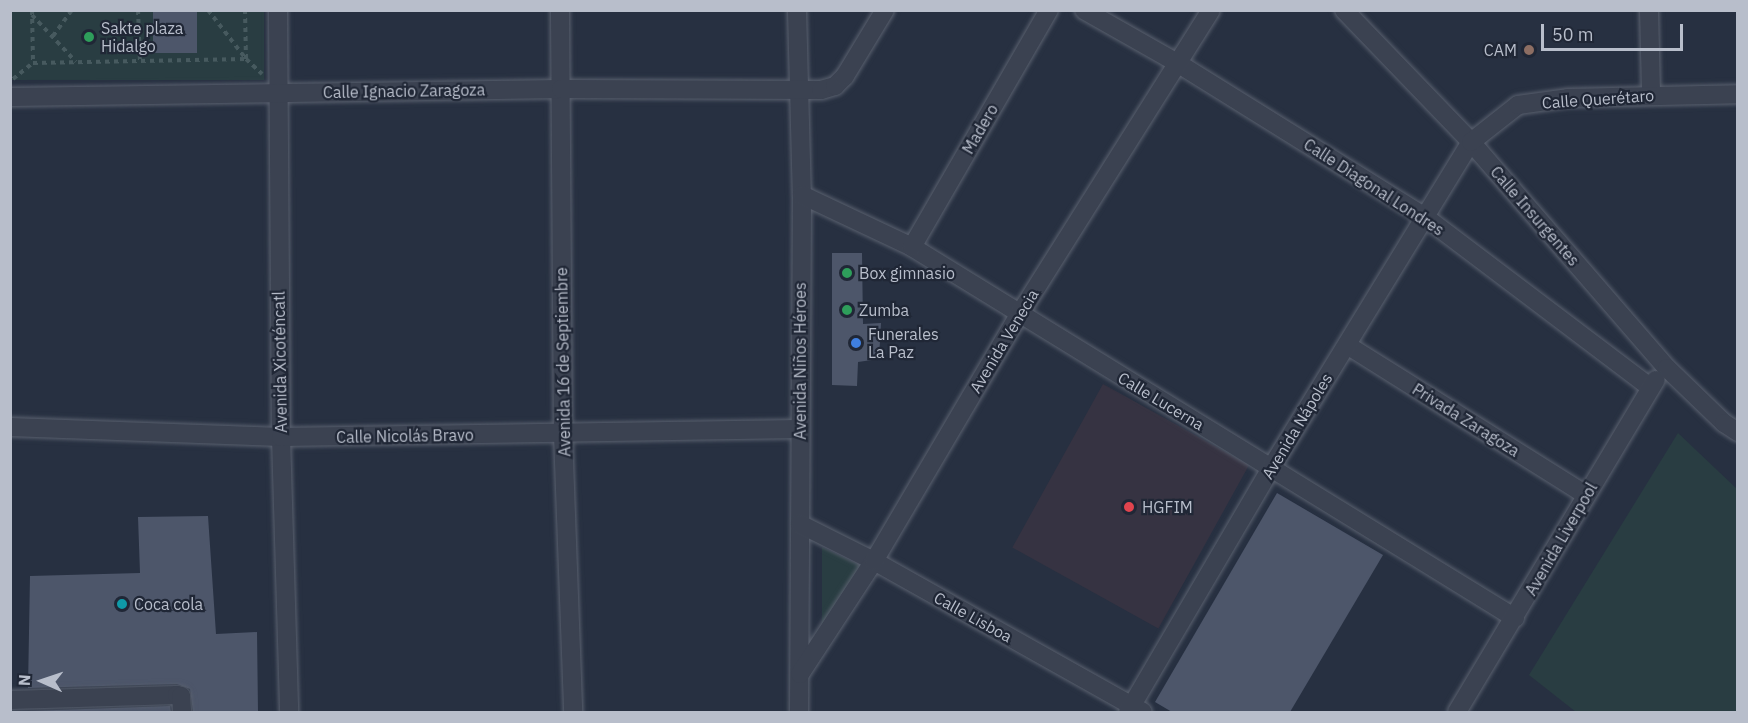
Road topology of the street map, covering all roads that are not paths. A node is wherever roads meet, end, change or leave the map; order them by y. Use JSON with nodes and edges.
{"nodes":[{"id":1,"x":278,"y":10,"type":"edge"},
{"id":2,"x":560,"y":10,"type":"edge"},
{"id":3,"x":797,"y":10,"type":"edge"},
{"id":4,"x":885,"y":10,"type":"edge"},
{"id":5,"x":1049,"y":10,"type":"edge"},
{"id":6,"x":1084,"y":10,"type":"edge"},
{"id":7,"x":1211,"y":10,"type":"edge"},
{"id":8,"x":1344,"y":10,"type":"edge"},
{"id":9,"x":1365,"y":10,"type":"edge"},
{"id":10,"x":1649,"y":10,"type":"edge"},
{"id":11,"x":1364,"y":31,"type":"junction"},
{"id":12,"x":1179,"y":64,"type":"junction"},
{"id":13,"x":561,"y":89,"type":"junction"},
{"id":14,"x":798,"y":90,"type":"junction"},
{"id":15,"x":278,"y":93,"type":"junction"},
{"id":16,"x":1651,"y":94,"type":"junction"},
{"id":17,"x":1737,"y":94,"type":"edge"},
{"id":18,"x":10,"y":97,"type":"edge"},
{"id":19,"x":1472,"y":142,"type":"junction"},
{"id":20,"x":802,"y":195,"type":"junction"},
{"id":21,"x":1425,"y":217,"type":"junction"},
{"id":22,"x":912,"y":248,"type":"junction"},
{"id":23,"x":1019,"y":315,"type":"junction"},
{"id":24,"x":1347,"y":345,"type":"junction"},
{"id":25,"x":1667,"y":368,"type":"junction"},
{"id":26,"x":1650,"y":387,"type":"junction"},
{"id":27,"x":1733,"y":426,"type":"edge"},
{"id":28,"x":10,"y":427,"type":"edge"},
{"id":29,"x":800,"y":429,"type":"junction"},
{"id":30,"x":563,"y":434,"type":"junction"},
{"id":31,"x":281,"y":437,"type":"junction"},
{"id":32,"x":1271,"y":468,"type":"junction"},
{"id":33,"x":1586,"y":495,"type":"junction"},
{"id":34,"x":800,"y":524,"type":"junction"},
{"id":35,"x":874,"y":561,"type":"junction"},
{"id":36,"x":1515,"y":618,"type":"junction"},
{"id":37,"x":800,"y":674,"type":"junction"},
{"id":38,"x":10,"y":700,"type":"edge"},
{"id":39,"x":1134,"y":710,"type":"edge"},
{"id":40,"x":182,"y":712,"type":"edge"},
{"id":41,"x":289,"y":712,"type":"edge"},
{"id":42,"x":573,"y":712,"type":"edge"},
{"id":43,"x":799,"y":712,"type":"edge"},
{"id":44,"x":1457,"y":712,"type":"edge"}],
"edges":[{"from":1,"to":15,"type":"street","name":"Avenida Xicoténcatl"},
{"from":2,"to":13,"type":"street","name":"Avenida 16 de Septiembre"},
{"from":3,"to":14,"type":"street","name":"Avenida Niños Héroes"},
{"from":4,"to":14,"type":"street","name":"Calle Ignacio Zaragoza"},
{"from":5,"to":22,"type":"street","name":"Madero"},
{"from":6,"to":12,"type":"street","name":"Calle Diagonal Londres"},
{"from":7,"to":12,"type":"street","name":"Avenida Venecia"},
{"from":8,"to":11,"type":"street","name":"Calle Insurgentes"},
{"from":9,"to":11,"type":"street"},
{"from":10,"to":16,"type":"street"},
{"from":11,"to":19,"type":"street","name":"Calle Insurgentes"},
{"from":12,"to":21,"type":"street","name":"Calle Diagonal Londres"},
{"from":12,"to":23,"type":"street","name":"Avenida Venecia"},
{"from":13,"to":14,"type":"street","name":"Calle Ignacio Zaragoza"},
{"from":13,"to":15,"type":"street","name":"Calle Ignacio Zaragoza"},
{"from":13,"to":30,"type":"street","name":"Avenida 16 de Septiembre"},
{"from":14,"to":20,"type":"street","name":"Avenida Niños Héroes"},
{"from":15,"to":18,"type":"street","name":"Calle Ignacio Zaragoza"},
{"from":15,"to":31,"type":"street","name":"Avenida Xicoténcatl"},
{"from":16,"to":17,"type":"street","name":"Calle Querétaro"},
{"from":16,"to":19,"type":"street","name":"Calle Querétaro"},
{"from":19,"to":21,"type":"street","name":"Avenida Nápoles"},
{"from":19,"to":25,"type":"street","name":"Calle Insurgentes"},
{"from":20,"to":22,"type":"street","name":"Calle Lucerna"},
{"from":20,"to":29,"type":"street","name":"Avenida Niños Héroes"},
{"from":21,"to":24,"type":"street","name":"Avenida Nápoles"},
{"from":21,"to":26,"type":"street","name":"Calle Diagonal Londres"},
{"from":22,"to":23,"type":"street","name":"Calle Lucerna"},
{"from":23,"to":32,"type":"street","name":"Calle Lucerna"},
{"from":23,"to":35,"type":"street","name":"Avenida Venecia"},
{"from":24,"to":32,"type":"street","name":"Avenida Nápoles"},
{"from":24,"to":33,"type":"street","name":"Privada Zaragoza"},
{"from":25,"to":26,"type":"street","name":"Avenida Liverpool"},
{"from":25,"to":27,"type":"street","name":"Calle Insurgentes"},
{"from":26,"to":33,"type":"street","name":"Avenida Liverpool"},
{"from":28,"to":31,"type":"street","name":"Calle Nicolás Bravo"},
{"from":29,"to":30,"type":"street","name":"Calle Nicolás Bravo"},
{"from":29,"to":34,"type":"street","name":"Avenida Niños Héroes"},
{"from":30,"to":31,"type":"street","name":"Calle Nicolás Bravo"},
{"from":30,"to":42,"type":"street","name":"Avenida 16 de Septiembre"},
{"from":31,"to":41,"type":"street","name":"Avenida Xicoténcatl"},
{"from":32,"to":36,"type":"street","name":"Calle Lucerna"},
{"from":32,"to":39,"type":"street","name":"Avenida Nápoles"},
{"from":33,"to":36,"type":"street","name":"Avenida Liverpool"},
{"from":34,"to":35,"type":"street","name":"Calle Lisboa"},
{"from":34,"to":37,"type":"street","name":"Avenida Niños Héroes"},
{"from":35,"to":37,"type":"street","name":"Avenida Venecia"},
{"from":35,"to":39,"type":"street","name":"Calle Lisboa"},
{"from":36,"to":44,"type":"street","name":"Avenida Liverpool"},
{"from":37,"to":43,"type":"street","name":"Avenida Niños Héroes"},
{"from":38,"to":40,"type":"street"}]}
